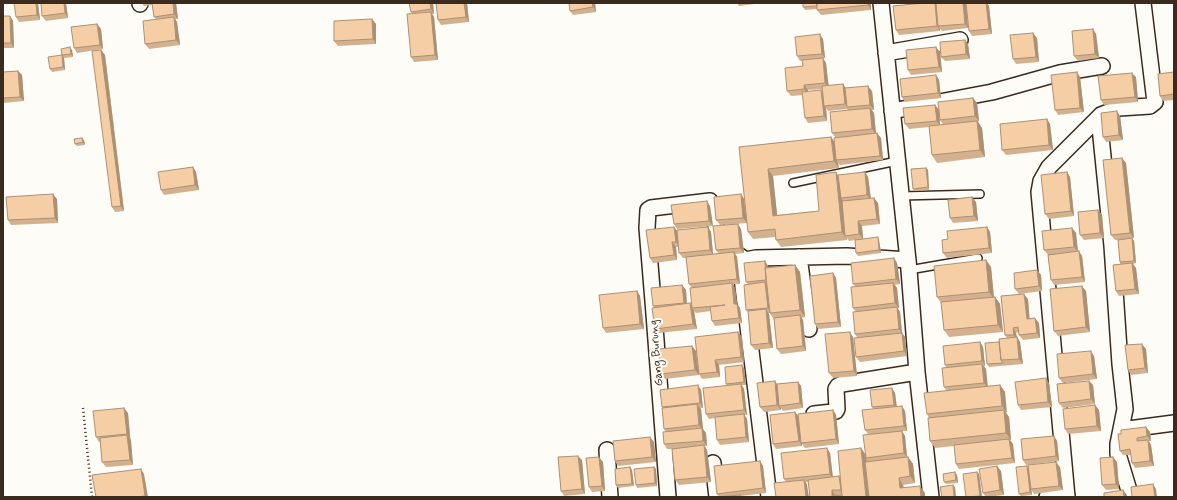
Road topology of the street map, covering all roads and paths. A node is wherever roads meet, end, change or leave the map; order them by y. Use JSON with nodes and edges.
{"nodes":[{"id":1,"x":881,"y":3,"type":"edge"},
{"id":2,"x":1143,"y":3,"type":"edge"},
{"id":3,"x":960,"y":40,"type":"edge"},
{"id":4,"x":886,"y":53,"type":"junction"},
{"id":5,"x":1102,"y":66,"type":"dead end"},
{"id":6,"x":892,"y":111,"type":"junction"},
{"id":7,"x":1100,"y":117,"type":"junction"},
{"id":8,"x":897,"y":161,"type":"junction"},
{"id":9,"x":792,"y":182,"type":"dead end"},
{"id":10,"x":980,"y":194,"type":"dead end"},
{"id":11,"x":901,"y":196,"type":"junction"},
{"id":12,"x":800,"y":257,"type":"junction"},
{"id":13,"x":978,"y":258,"type":"edge"},
{"id":14,"x":745,"y":260,"type":"junction"},
{"id":15,"x":909,"y":265,"type":"junction"},
{"id":16,"x":809,"y":329,"type":"dead end"},
{"id":17,"x":918,"y":372,"type":"junction"},
{"id":18,"x":83,"y":408,"type":"dead end"},
{"id":19,"x":804,"y":415,"type":"edge"},
{"id":20,"x":1174,"y":423,"type":"edge"},
{"id":21,"x":1121,"y":430,"type":"junction"},
{"id":22,"x":607,"y":450,"type":"dead end"},
{"id":23,"x":713,"y":463,"type":"dead end"},
{"id":24,"x":1067,"y":496,"type":"edge"},
{"id":25,"x":92,"y":497,"type":"edge"},
{"id":26,"x":610,"y":497,"type":"edge"},
{"id":27,"x":668,"y":497,"type":"edge"},
{"id":28,"x":717,"y":497,"type":"edge"},
{"id":29,"x":769,"y":497,"type":"edge"},
{"id":30,"x":931,"y":497,"type":"edge"},
{"id":31,"x":1047,"y":497,"type":"edge"},
{"id":32,"x":1131,"y":497,"type":"edge"}],
"edges":[{"from":1,"to":4,"type":"street"},
{"from":2,"to":7,"type":"street"},
{"from":3,"to":4,"type":"street"},
{"from":4,"to":6,"type":"street"},
{"from":5,"to":6,"type":"street"},
{"from":6,"to":8,"type":"street"},
{"from":7,"to":21,"type":"street"},
{"from":7,"to":24,"type":"street"},
{"from":8,"to":9,"type":"lane"},
{"from":8,"to":11,"type":"street"},
{"from":10,"to":11,"type":"lane"},
{"from":11,"to":15,"type":"street"},
{"from":12,"to":14,"type":"street"},
{"from":12,"to":15,"type":"street"},
{"from":12,"to":16,"type":"street"},
{"from":13,"to":15,"type":"lane"},
{"from":14,"to":27,"type":"street","name":"Gang Burung"},
{"from":14,"to":29,"type":"street"},
{"from":15,"to":17,"type":"street"},
{"from":17,"to":19,"type":"street"},
{"from":17,"to":30,"type":"street"},
{"from":18,"to":25,"type":"path"},
{"from":20,"to":21,"type":"street"},
{"from":21,"to":32,"type":"street"},
{"from":22,"to":26,"type":"street"},
{"from":23,"to":28,"type":"street"},
{"from":24,"to":31,"type":"street"}]}
